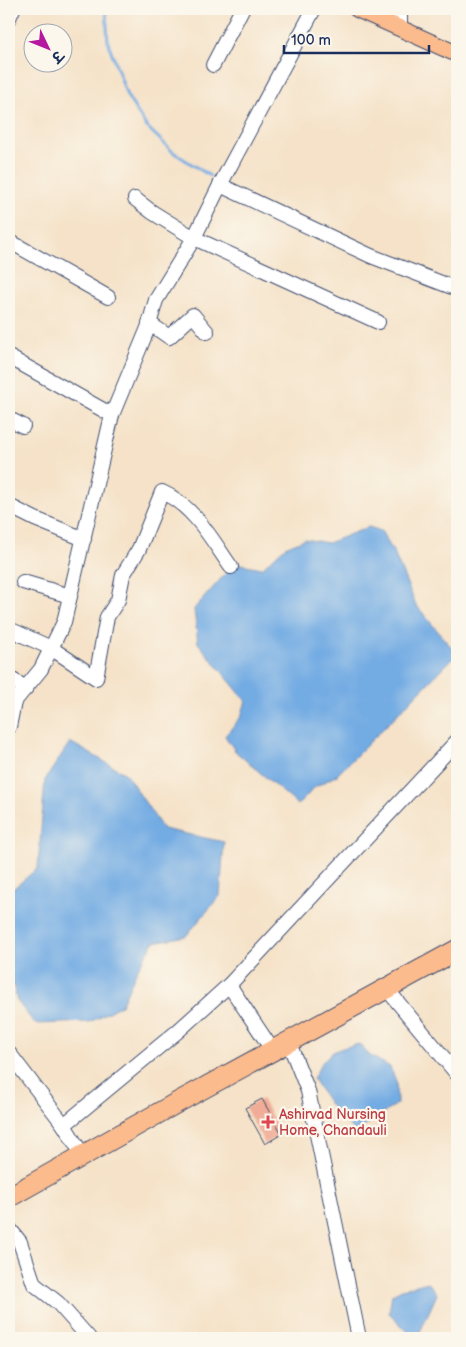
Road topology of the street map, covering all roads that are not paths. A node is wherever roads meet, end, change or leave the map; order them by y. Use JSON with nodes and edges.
{"nodes":[{"id":1,"x":13,"y":9,"type":"edge"},
{"id":2,"x":242,"y":9,"type":"edge"},
{"id":3,"x":314,"y":9,"type":"edge"},
{"id":4,"x":357,"y":9,"type":"edge"},
{"id":5,"x":400,"y":9,"type":"edge"},
{"id":6,"x":9,"y":18,"type":"edge"},
{"id":7,"x":400,"y":28,"type":"junction"},
{"id":8,"x":457,"y":54,"type":"edge"},
{"id":9,"x":213,"y":65,"type":"dead end"},
{"id":10,"x":220,"y":186,"type":"junction"},
{"id":11,"x":135,"y":199,"type":"dead end"},
{"id":12,"x":194,"y":238,"type":"junction"},
{"id":13,"x":9,"y":241,"type":"edge"},
{"id":14,"x":457,"y":289,"type":"edge"},
{"id":15,"x":108,"y":297,"type":"dead end"},
{"id":16,"x":378,"y":322,"type":"dead end"},
{"id":17,"x":149,"y":323,"type":"junction"},
{"id":18,"x":207,"y":332,"type":"dead end"},
{"id":19,"x":9,"y":358,"type":"edge"},
{"id":20,"x":112,"y":415,"type":"junction"},
{"id":21,"x":9,"y":418,"type":"edge"},
{"id":22,"x":23,"y":426,"type":"dead end"},
{"id":23,"x":9,"y":506,"type":"edge"},
{"id":24,"x":84,"y":539,"type":"junction"},
{"id":25,"x":231,"y":567,"type":"dead end"},
{"id":26,"x":23,"y":582,"type":"dead end"},
{"id":27,"x":70,"y":596,"type":"junction"},
{"id":28,"x":9,"y":629,"type":"edge"},
{"id":29,"x":51,"y":648,"type":"junction"},
{"id":30,"x":9,"y":678,"type":"edge"},
{"id":31,"x":26,"y":688,"type":"junction"},
{"id":32,"x":11,"y":703,"type":"edge"},
{"id":33,"x":9,"y":727,"type":"edge"},
{"id":34,"x":457,"y":742,"type":"edge"},
{"id":35,"x":457,"y":941,"type":"edge"},
{"id":36,"x":457,"y":950,"type":"edge"},
{"id":37,"x":229,"y":985,"type":"junction"},
{"id":38,"x":386,"y":988,"type":"junction"},
{"id":39,"x":289,"y":1042,"type":"junction"},
{"id":40,"x":269,"y":1048,"type":"junction"},
{"id":41,"x":9,"y":1053,"type":"edge"},
{"id":42,"x":457,"y":1074,"type":"edge"},
{"id":43,"x":64,"y":1125,"type":"junction"},
{"id":44,"x":80,"y":1151,"type":"junction"},
{"id":45,"x":9,"y":1186,"type":"edge"},
{"id":46,"x":9,"y":1197,"type":"edge"},
{"id":47,"x":9,"y":1228,"type":"edge"},
{"id":48,"x":89,"y":1338,"type":"edge"},
{"id":49,"x":359,"y":1338,"type":"edge"}],
"edges":[{"from":1,"to":6,"type":"street"},
{"from":2,"to":9,"type":"street"},
{"from":3,"to":10,"type":"street"},
{"from":4,"to":7,"type":"main road"},
{"from":5,"to":7,"type":"street"},
{"from":7,"to":8,"type":"main road"},
{"from":10,"to":12,"type":"street"},
{"from":10,"to":14,"type":"street"},
{"from":11,"to":12,"type":"street"},
{"from":12,"to":16,"type":"street"},
{"from":12,"to":17,"type":"street"},
{"from":13,"to":15,"type":"street"},
{"from":17,"to":18,"type":"street"},
{"from":17,"to":20,"type":"street"},
{"from":19,"to":20,"type":"street"},
{"from":20,"to":24,"type":"street"},
{"from":21,"to":22,"type":"street"},
{"from":23,"to":24,"type":"street"},
{"from":24,"to":27,"type":"street"},
{"from":25,"to":29,"type":"street"},
{"from":26,"to":27,"type":"street"},
{"from":27,"to":29,"type":"street"},
{"from":28,"to":29,"type":"street"},
{"from":29,"to":31,"type":"street"},
{"from":30,"to":31,"type":"street"},
{"from":31,"to":32,"type":"street"},
{"from":32,"to":33,"type":"street"},
{"from":34,"to":37,"type":"street"},
{"from":35,"to":40,"type":"highway"},
{"from":36,"to":38,"type":"highway"},
{"from":37,"to":40,"type":"street"},
{"from":37,"to":43,"type":"street"},
{"from":38,"to":39,"type":"highway"},
{"from":38,"to":42,"type":"street"},
{"from":39,"to":40,"type":"highway"},
{"from":39,"to":49,"type":"street"},
{"from":40,"to":44,"type":"highway"},
{"from":40,"to":46,"type":"highway"},
{"from":41,"to":43,"type":"street"},
{"from":43,"to":44,"type":"street"},
{"from":44,"to":45,"type":"highway"},
{"from":47,"to":48,"type":"street"}]}
